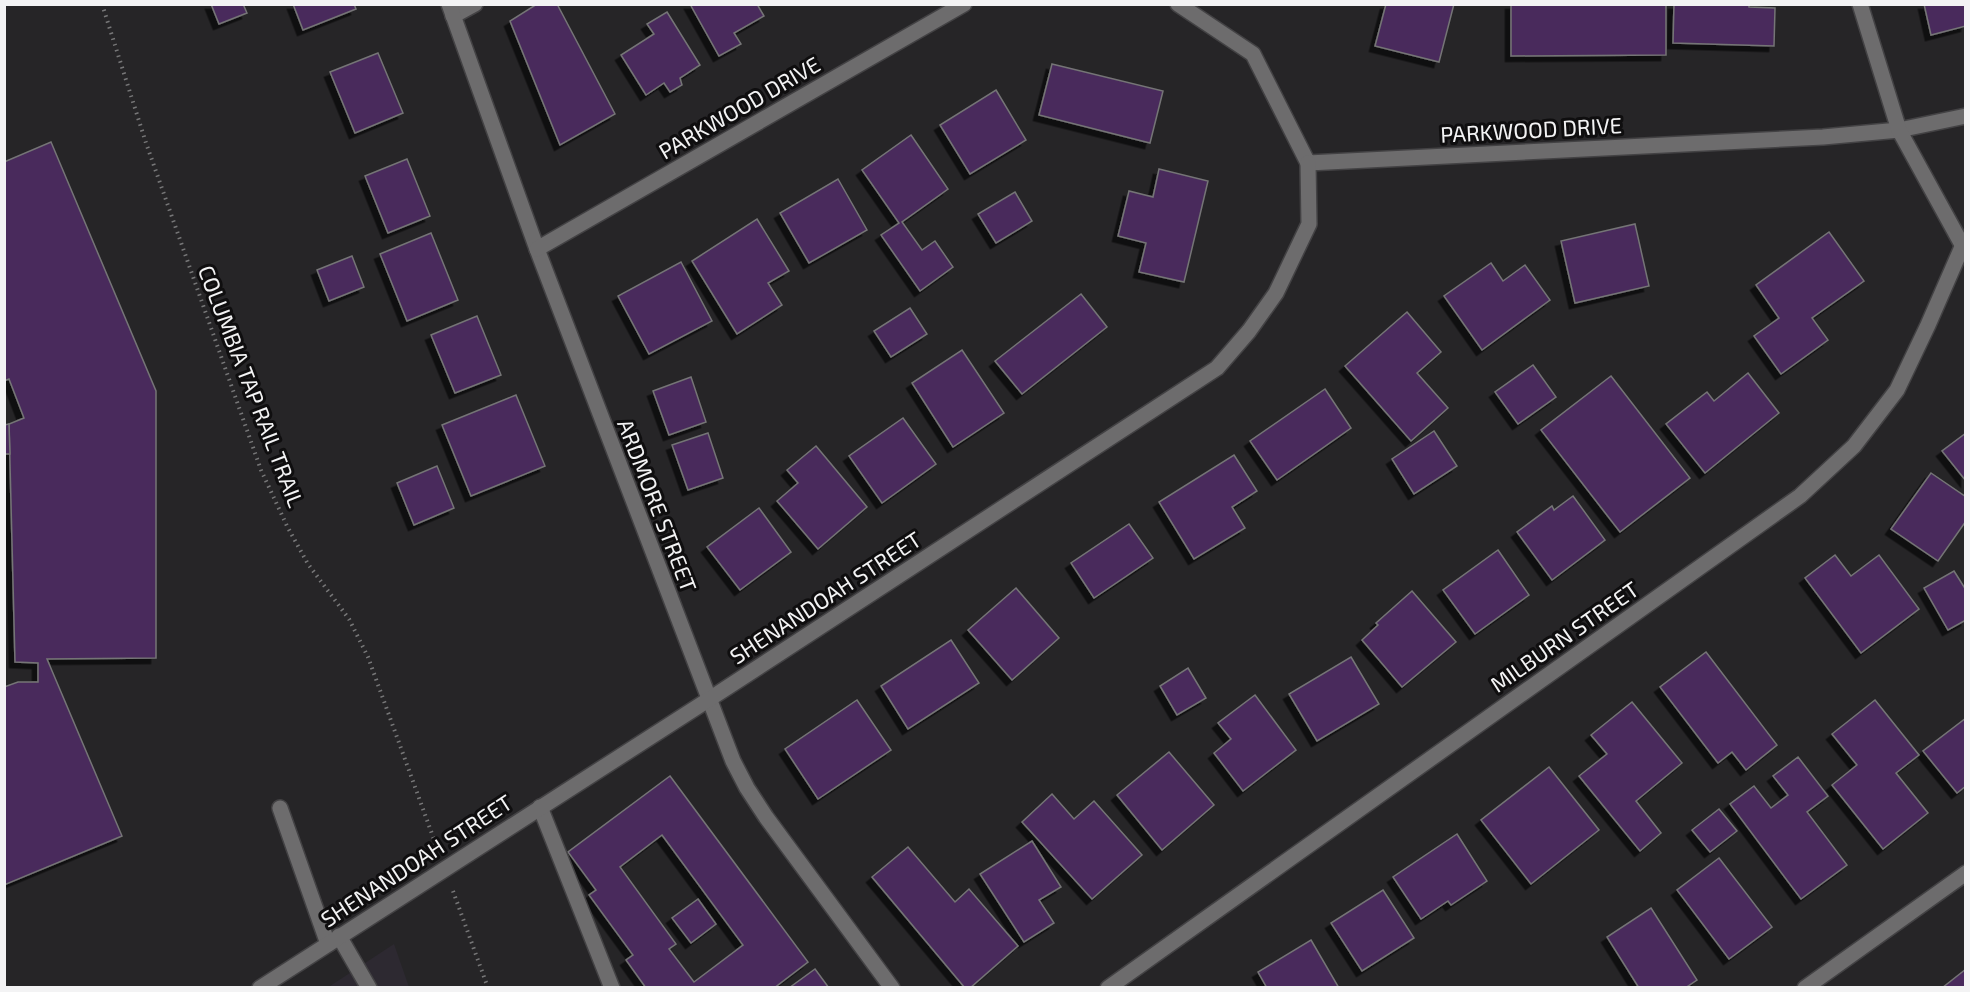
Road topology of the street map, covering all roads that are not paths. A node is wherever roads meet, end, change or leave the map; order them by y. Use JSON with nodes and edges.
{"nodes":[{"id":1,"x":475,"y":4,"type":"edge"},
{"id":2,"x":964,"y":4,"type":"edge"},
{"id":3,"x":1178,"y":4,"type":"edge"},
{"id":4,"x":1860,"y":4,"type":"edge"},
{"id":5,"x":451,"y":10,"type":"edge"},
{"id":6,"x":1965,"y":116,"type":"edge"},
{"id":7,"x":1899,"y":130,"type":"junction"},
{"id":8,"x":1308,"y":163,"type":"junction"},
{"id":9,"x":537,"y":249,"type":"junction"},
{"id":10,"x":1964,"y":250,"type":"edge"},
{"id":11,"x":708,"y":700,"type":"junction"},
{"id":12,"x":540,"y":807,"type":"junction"},
{"id":13,"x":280,"y":808,"type":"dead end"},
{"id":14,"x":1965,"y":873,"type":"edge"},
{"id":15,"x":334,"y":940,"type":"junction"},
{"id":16,"x":260,"y":987,"type":"edge"},
{"id":17,"x":369,"y":987,"type":"edge"},
{"id":18,"x":612,"y":987,"type":"edge"},
{"id":19,"x":892,"y":987,"type":"edge"},
{"id":20,"x":1108,"y":987,"type":"edge"},
{"id":21,"x":1805,"y":987,"type":"edge"}],
"edges":[{"from":1,"to":5,"type":"street"},
{"from":2,"to":9,"type":"street","name":"PARKWOOD DRIVE"},
{"from":3,"to":8,"type":"street"},
{"from":4,"to":7,"type":"street"},
{"from":5,"to":9,"type":"street","name":"ARDMORE STREET"},
{"from":6,"to":7,"type":"street","name":"PARKWOOD DRIVE"},
{"from":7,"to":8,"type":"street","name":"PARKWOOD DRIVE"},
{"from":7,"to":10,"type":"street"},
{"from":8,"to":11,"type":"street","name":"SHENANDOAH STREET"},
{"from":9,"to":11,"type":"street","name":"ARDMORE STREET"},
{"from":10,"to":20,"type":"street","name":"MILBURN STREET"},
{"from":11,"to":12,"type":"street","name":"SHENANDOAH STREET"},
{"from":11,"to":19,"type":"street","name":"ARDMORE STREET"},
{"from":12,"to":15,"type":"street","name":"SHENANDOAH STREET"},
{"from":12,"to":18,"type":"street"},
{"from":13,"to":15,"type":"street"},
{"from":14,"to":21,"type":"street"},
{"from":15,"to":16,"type":"street","name":"SHENANDOAH STREET"},
{"from":15,"to":17,"type":"street"}]}
